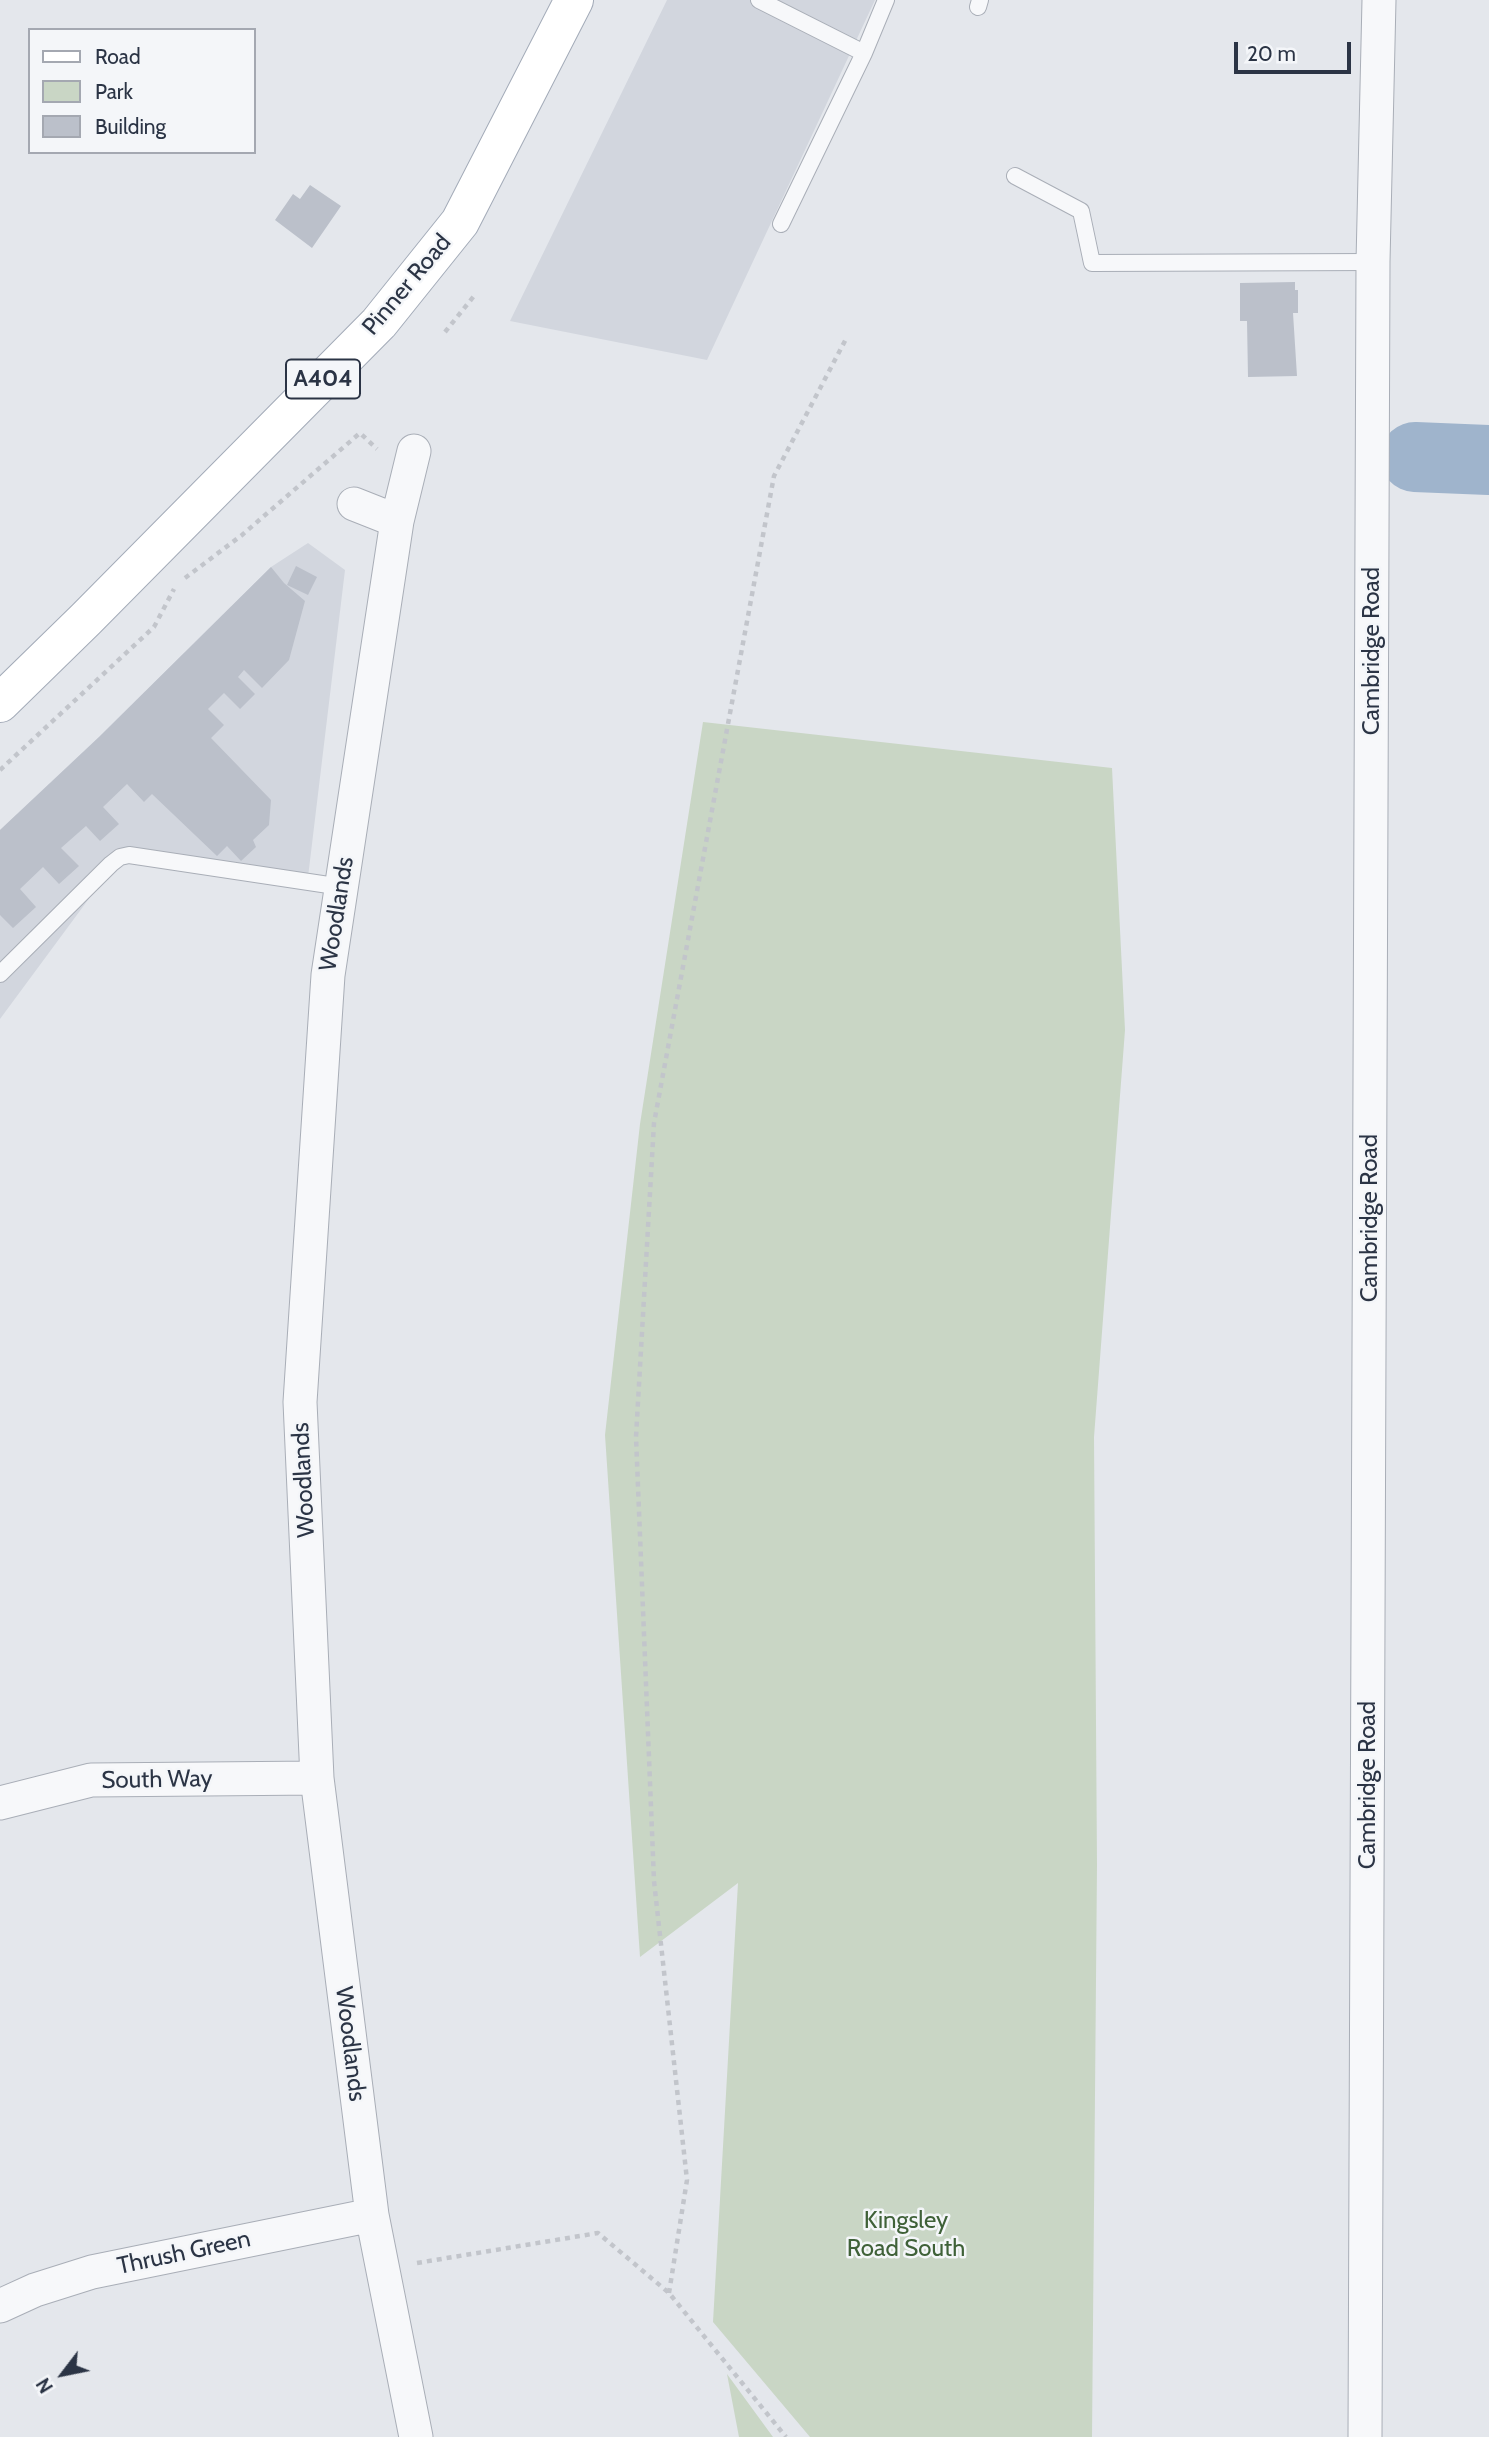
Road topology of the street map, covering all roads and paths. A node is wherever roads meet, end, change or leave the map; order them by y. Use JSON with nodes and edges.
{"nodes":[{"id":1,"x":574,"y":0,"type":"edge"},
{"id":2,"x":759,"y":0,"type":"edge"},
{"id":3,"x":886,"y":0,"type":"edge"},
{"id":4,"x":1379,"y":0,"type":"edge"},
{"id":5,"x":864,"y":53,"type":"junction"},
{"id":6,"x":1015,"y":176,"type":"dead end"},
{"id":7,"x":781,"y":224,"type":"dead end"},
{"id":8,"x":1373,"y":262,"type":"junction"},
{"id":9,"x":474,"y":296,"type":"dead end"},
{"id":10,"x":445,"y":332,"type":"dead end"},
{"id":11,"x":847,"y":337,"type":"dead end"},
{"id":12,"x":374,"y":446,"type":"dead end"},
{"id":13,"x":414,"y":451,"type":"dead end"},
{"id":14,"x":354,"y":504,"type":"dead end"},
{"id":15,"x":397,"y":521,"type":"junction"},
{"id":16,"x":0,"y":703,"type":"edge"},
{"id":17,"x":0,"y":770,"type":"edge"},
{"id":18,"x":342,"y":887,"type":"junction"},
{"id":19,"x":0,"y":974,"type":"edge"},
{"id":20,"x":317,"y":1778,"type":"junction"},
{"id":21,"x":0,"y":1803,"type":"edge"},
{"id":22,"x":372,"y":2216,"type":"junction"},
{"id":23,"x":381,"y":2269,"type":"junction"},
{"id":24,"x":669,"y":2293,"type":"junction"},
{"id":25,"x":0,"y":2306,"type":"edge"},
{"id":26,"x":416,"y":2437,"type":"edge"},
{"id":27,"x":786,"y":2437,"type":"edge"},
{"id":28,"x":1365,"y":2437,"type":"edge"}],
"edges":[{"from":1,"to":16,"type":"main road","name":"Pinner Road","number":"A404"},
{"from":2,"to":5,"type":"lane"},
{"from":3,"to":5,"type":"lane"},
{"from":4,"to":8,"type":"street","name":"Cambridge Road"},
{"from":5,"to":7,"type":"lane"},
{"from":6,"to":8,"type":"lane"},
{"from":8,"to":28,"type":"street","name":"Cambridge Road"},
{"from":9,"to":10,"type":"path"},
{"from":11,"to":24,"type":"path"},
{"from":12,"to":17,"type":"path"},
{"from":13,"to":15,"type":"street","name":"Woodlands"},
{"from":14,"to":15,"type":"street"},
{"from":15,"to":18,"type":"street","name":"Woodlands"},
{"from":18,"to":19,"type":"lane"},
{"from":18,"to":20,"type":"street","name":"Woodlands"},
{"from":20,"to":21,"type":"street","name":"South Way"},
{"from":20,"to":22,"type":"street","name":"Woodlands"},
{"from":22,"to":23,"type":"street","name":"Woodlands"},
{"from":22,"to":25,"type":"street","name":"Thrush Green"},
{"from":23,"to":24,"type":"path"},
{"from":23,"to":26,"type":"street","name":"Woodlands"},
{"from":24,"to":27,"type":"path"}]}
